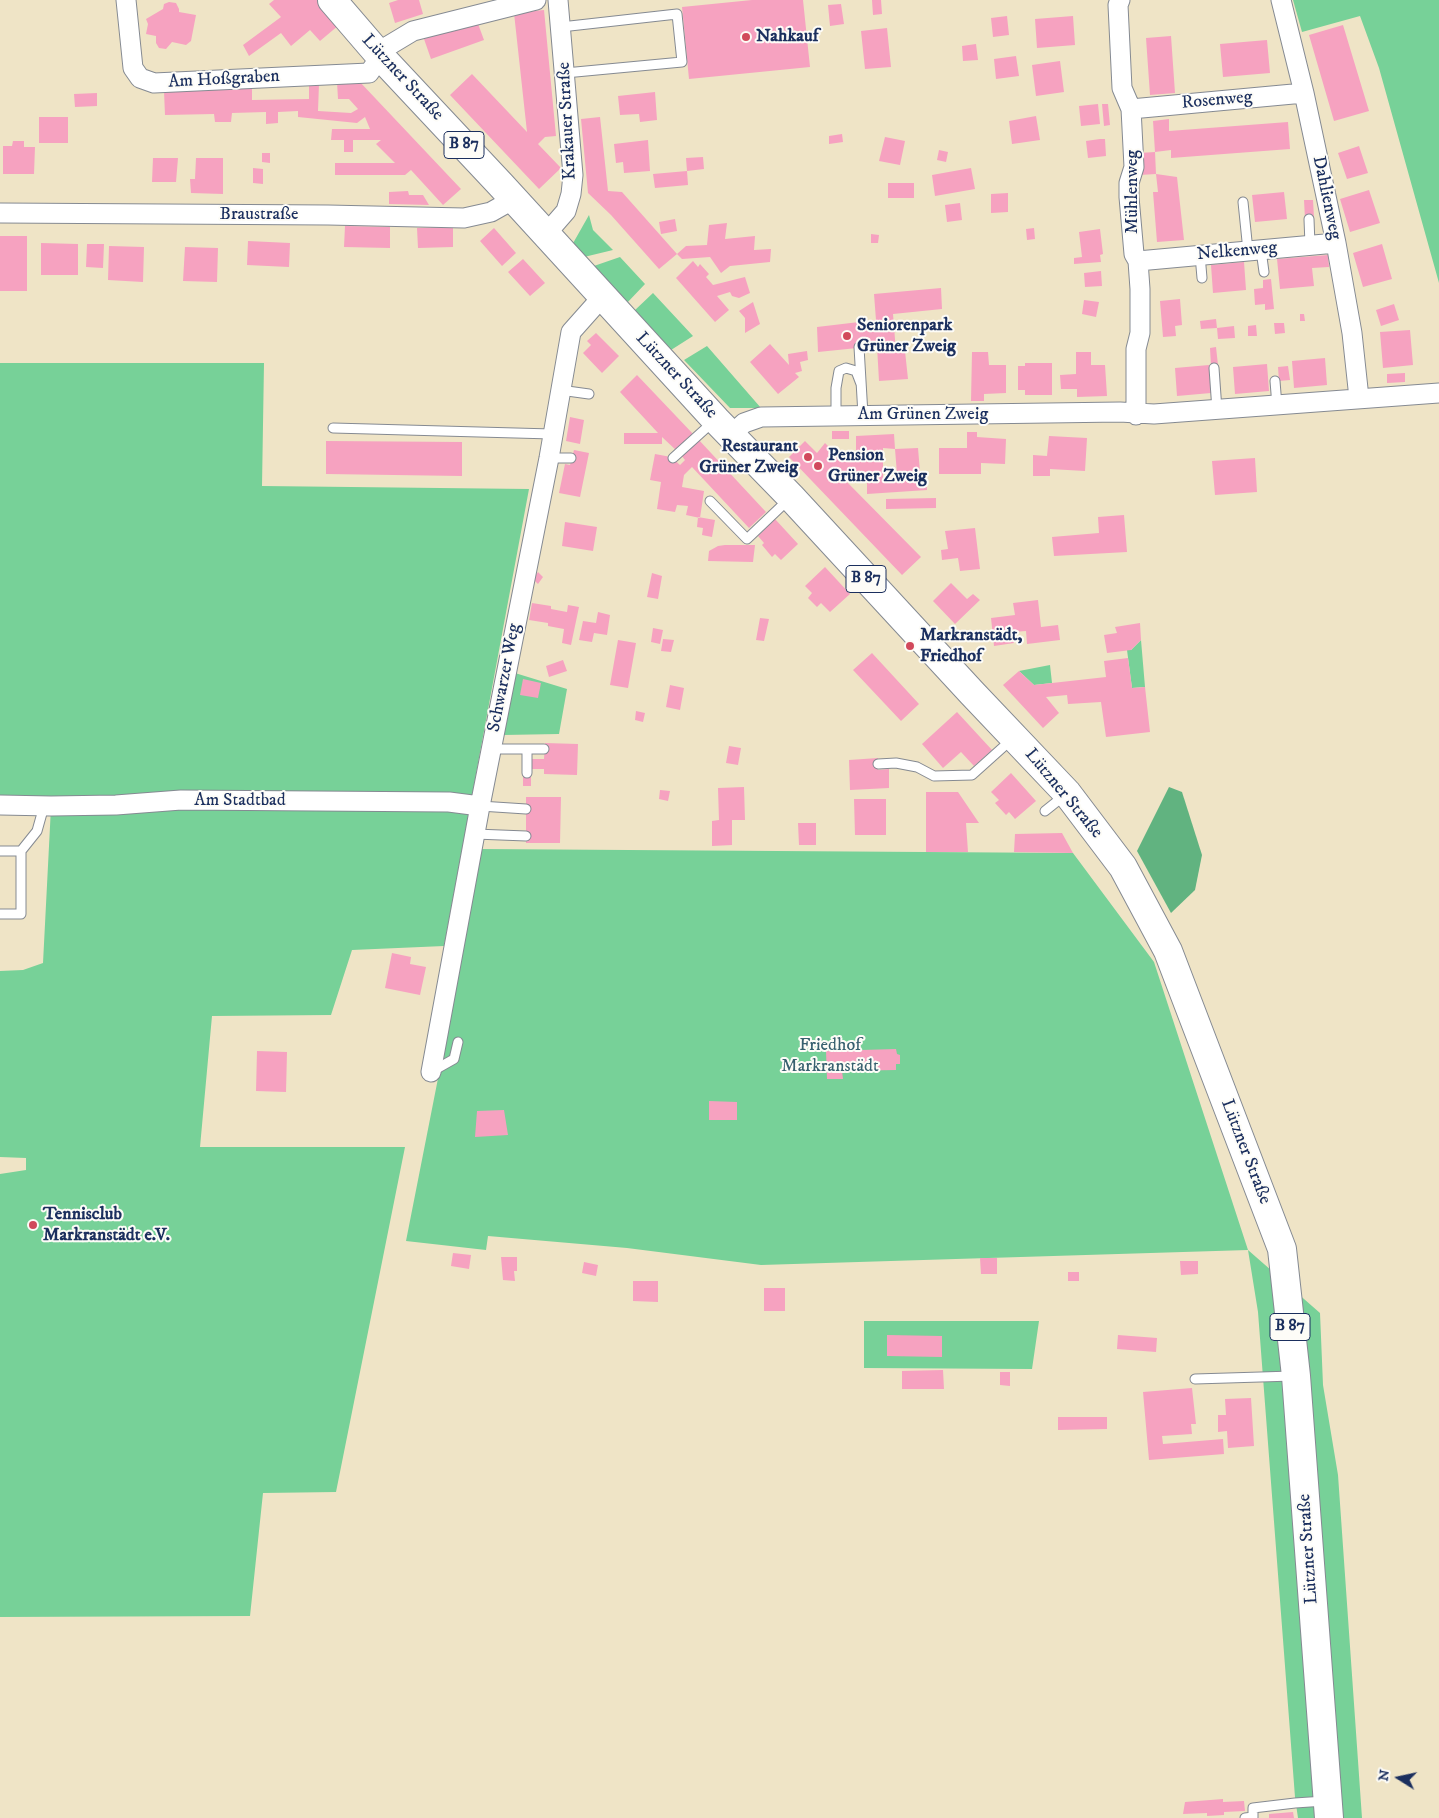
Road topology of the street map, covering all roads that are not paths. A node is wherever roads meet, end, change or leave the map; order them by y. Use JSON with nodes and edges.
{"nodes":[{"id":1,"x":126,"y":0,"type":"edge"},
{"id":2,"x":332,"y":0,"type":"edge"},
{"id":3,"x":536,"y":0,"type":"edge"},
{"id":4,"x":558,"y":0,"type":"edge"},
{"id":5,"x":1120,"y":0,"type":"edge"},
{"id":6,"x":1281,"y":0,"type":"edge"},
{"id":7,"x":562,"y":27,"type":"junction"},
{"id":8,"x":382,"y":57,"type":"junction"},
{"id":9,"x":565,"y":73,"type":"junction"},
{"id":10,"x":1304,"y":93,"type":"junction"},
{"id":11,"x":1131,"y":109,"type":"junction"},
{"id":12,"x":514,"y":199,"type":"junction"},
{"id":13,"x":1243,"y":202,"type":"dead end"},
{"id":14,"x":0,"y":213,"type":"edge"},
{"id":15,"x":1309,"y":218,"type":"dead end"},
{"id":16,"x":546,"y":234,"type":"junction"},
{"id":17,"x":1336,"y":243,"type":"junction"},
{"id":18,"x":1310,"y":245,"type":"junction"},
{"id":19,"x":1255,"y":250,"type":"junction"},
{"id":20,"x":1200,"y":255,"type":"junction"},
{"id":21,"x":1138,"y":261,"type":"junction"},
{"id":22,"x":1264,"y":272,"type":"dead end"},
{"id":23,"x":1202,"y":278,"type":"dead end"},
{"id":24,"x":603,"y":296,"type":"junction"},
{"id":25,"x":859,"y":348,"type":"dead end"},
{"id":26,"x":1214,"y":368,"type":"dead end"},
{"id":27,"x":1276,"y":381,"type":"dead end"},
{"id":28,"x":861,"y":384,"type":"junction"},
{"id":29,"x":560,"y":390,"type":"junction"},
{"id":30,"x":1439,"y":393,"type":"edge"},
{"id":31,"x":589,"y":394,"type":"dead end"},
{"id":32,"x":1359,"y":398,"type":"junction"},
{"id":33,"x":1277,"y":406,"type":"junction"},
{"id":34,"x":1217,"y":410,"type":"junction"},
{"id":35,"x":1128,"y":413,"type":"junction"},
{"id":36,"x":836,"y":415,"type":"junction"},
{"id":37,"x":863,"y":415,"type":"junction"},
{"id":38,"x":724,"y":427,"type":"junction"},
{"id":39,"x":333,"y":428,"type":"dead end"},
{"id":40,"x":552,"y":434,"type":"junction"},
{"id":41,"x":549,"y":458,"type":"junction"},
{"id":42,"x":571,"y":458,"type":"dead end"},
{"id":43,"x":673,"y":458,"type":"dead end"},
{"id":44,"x":791,"y":497,"type":"junction"},
{"id":45,"x":710,"y":501,"type":"dead end"},
{"id":46,"x":1014,"y":737,"type":"junction"},
{"id":47,"x":491,"y":749,"type":"junction"},
{"id":48,"x":527,"y":749,"type":"junction"},
{"id":49,"x":544,"y":749,"type":"dead end"},
{"id":50,"x":878,"y":764,"type":"dead end"},
{"id":51,"x":527,"y":773,"type":"dead end"},
{"id":52,"x":1067,"y":793,"type":"junction"},
{"id":53,"x":0,"y":805,"type":"edge"},
{"id":54,"x":44,"y":806,"type":"junction"},
{"id":55,"x":480,"y":806,"type":"junction"},
{"id":56,"x":526,"y":808,"type":"dead end"},
{"id":57,"x":1045,"y":811,"type":"dead end"},
{"id":58,"x":475,"y":834,"type":"junction"},
{"id":59,"x":526,"y":836,"type":"dead end"},
{"id":60,"x":0,"y":851,"type":"edge"},
{"id":61,"x":21,"y":851,"type":"junction"},
{"id":62,"x":0,"y":914,"type":"edge"},
{"id":63,"x":458,"y":1042,"type":"dead end"},
{"id":64,"x":431,"y":1072,"type":"joint"},
{"id":65,"x":1296,"y":1376,"type":"junction"},
{"id":66,"x":1195,"y":1379,"type":"dead end"},
{"id":67,"x":1328,"y":1809,"type":"edge"},
{"id":68,"x":1245,"y":1818,"type":"edge"}],
"edges":[{"from":1,"to":8,"type":"street","name":"Am Hoßgraben"},
{"from":2,"to":8,"type":"main road","name":"Lützner Straße","number":"B 87"},
{"from":3,"to":8,"type":"street","name":"Am Hoßgraben"},
{"from":4,"to":7,"type":"street","name":"Krakauer Straße"},
{"from":5,"to":11,"type":"street","name":"Mühlenweg"},
{"from":6,"to":10,"type":"street","name":"Dahlienweg"},
{"from":7,"to":9,"type":"street","name":"Krakauer Straße"},
{"from":7,"to":9,"type":"lane"},
{"from":8,"to":12,"type":"main road","name":"Lützner Straße","number":"B 87"},
{"from":9,"to":16,"type":"street","name":"Krakauer Straße"},
{"from":10,"to":11,"type":"street","name":"Rosenweg"},
{"from":10,"to":17,"type":"street","name":"Dahlienweg"},
{"from":11,"to":21,"type":"street","name":"Mühlenweg"},
{"from":12,"to":14,"type":"street","name":"Braustraße"},
{"from":12,"to":16,"type":"main road","name":"Lützner Straße","number":"B 87"},
{"from":13,"to":19,"type":"lane"},
{"from":15,"to":18,"type":"lane"},
{"from":16,"to":24,"type":"main road","name":"Lützner Straße","number":"B 87"},
{"from":17,"to":18,"type":"street","name":"Nelkenweg"},
{"from":17,"to":32,"type":"street","name":"Dahlienweg"},
{"from":18,"to":19,"type":"street","name":"Nelkenweg"},
{"from":19,"to":20,"type":"street","name":"Nelkenweg"},
{"from":19,"to":22,"type":"lane"},
{"from":20,"to":21,"type":"street","name":"Nelkenweg"},
{"from":20,"to":23,"type":"lane"},
{"from":21,"to":35,"type":"street","name":"Mühlenweg"},
{"from":24,"to":29,"type":"street","name":"Schwarzer Weg"},
{"from":24,"to":38,"type":"main road","name":"Lützner Straße","number":"B 87"},
{"from":25,"to":28,"type":"lane"},
{"from":26,"to":34,"type":"lane"},
{"from":27,"to":33,"type":"lane"},
{"from":28,"to":36,"type":"lane"},
{"from":28,"to":37,"type":"lane"},
{"from":29,"to":31,"type":"lane"},
{"from":29,"to":40,"type":"street","name":"Schwarzer Weg"},
{"from":30,"to":32,"type":"street"},
{"from":32,"to":33,"type":"street"},
{"from":33,"to":34,"type":"street"},
{"from":34,"to":35,"type":"street"},
{"from":35,"to":37,"type":"street","name":"Am Grünen Zweig"},
{"from":36,"to":37,"type":"street","name":"Am Grünen Zweig"},
{"from":36,"to":38,"type":"street","name":"Am Grünen Zweig"},
{"from":38,"to":43,"type":"lane"},
{"from":38,"to":44,"type":"main road","name":"Lützner Straße","number":"B 87"},
{"from":39,"to":40,"type":"lane"},
{"from":40,"to":41,"type":"street","name":"Schwarzer Weg"},
{"from":41,"to":42,"type":"lane"},
{"from":41,"to":47,"type":"street","name":"Schwarzer Weg"},
{"from":44,"to":45,"type":"lane"},
{"from":44,"to":46,"type":"main road","name":"Lützner Straße","number":"B 87"},
{"from":46,"to":50,"type":"lane"},
{"from":46,"to":52,"type":"main road","name":"Lützner Straße","number":"B 87"},
{"from":47,"to":48,"type":"lane"},
{"from":47,"to":55,"type":"street","name":"Schwarzer Weg"},
{"from":48,"to":49,"type":"lane"},
{"from":48,"to":51,"type":"lane"},
{"from":52,"to":57,"type":"lane"},
{"from":52,"to":65,"type":"main road","name":"Lützner Straße","number":"B 87"},
{"from":53,"to":54,"type":"street","name":"Am Stadtbad"},
{"from":54,"to":55,"type":"street","name":"Am Stadtbad"},
{"from":54,"to":61,"type":"lane"},
{"from":55,"to":56,"type":"lane"},
{"from":55,"to":58,"type":"street","name":"Schwarzer Weg"},
{"from":58,"to":59,"type":"lane"},
{"from":58,"to":64,"type":"street","name":"Schwarzer Weg"},
{"from":60,"to":61,"type":"lane"},
{"from":61,"to":62,"type":"lane"},
{"from":63,"to":64,"type":"lane"},
{"from":65,"to":66,"type":"lane"},
{"from":65,"to":67,"type":"main road","name":"Lützner Straße","number":"B 87"},
{"from":67,"to":68,"type":"lane"}]}
